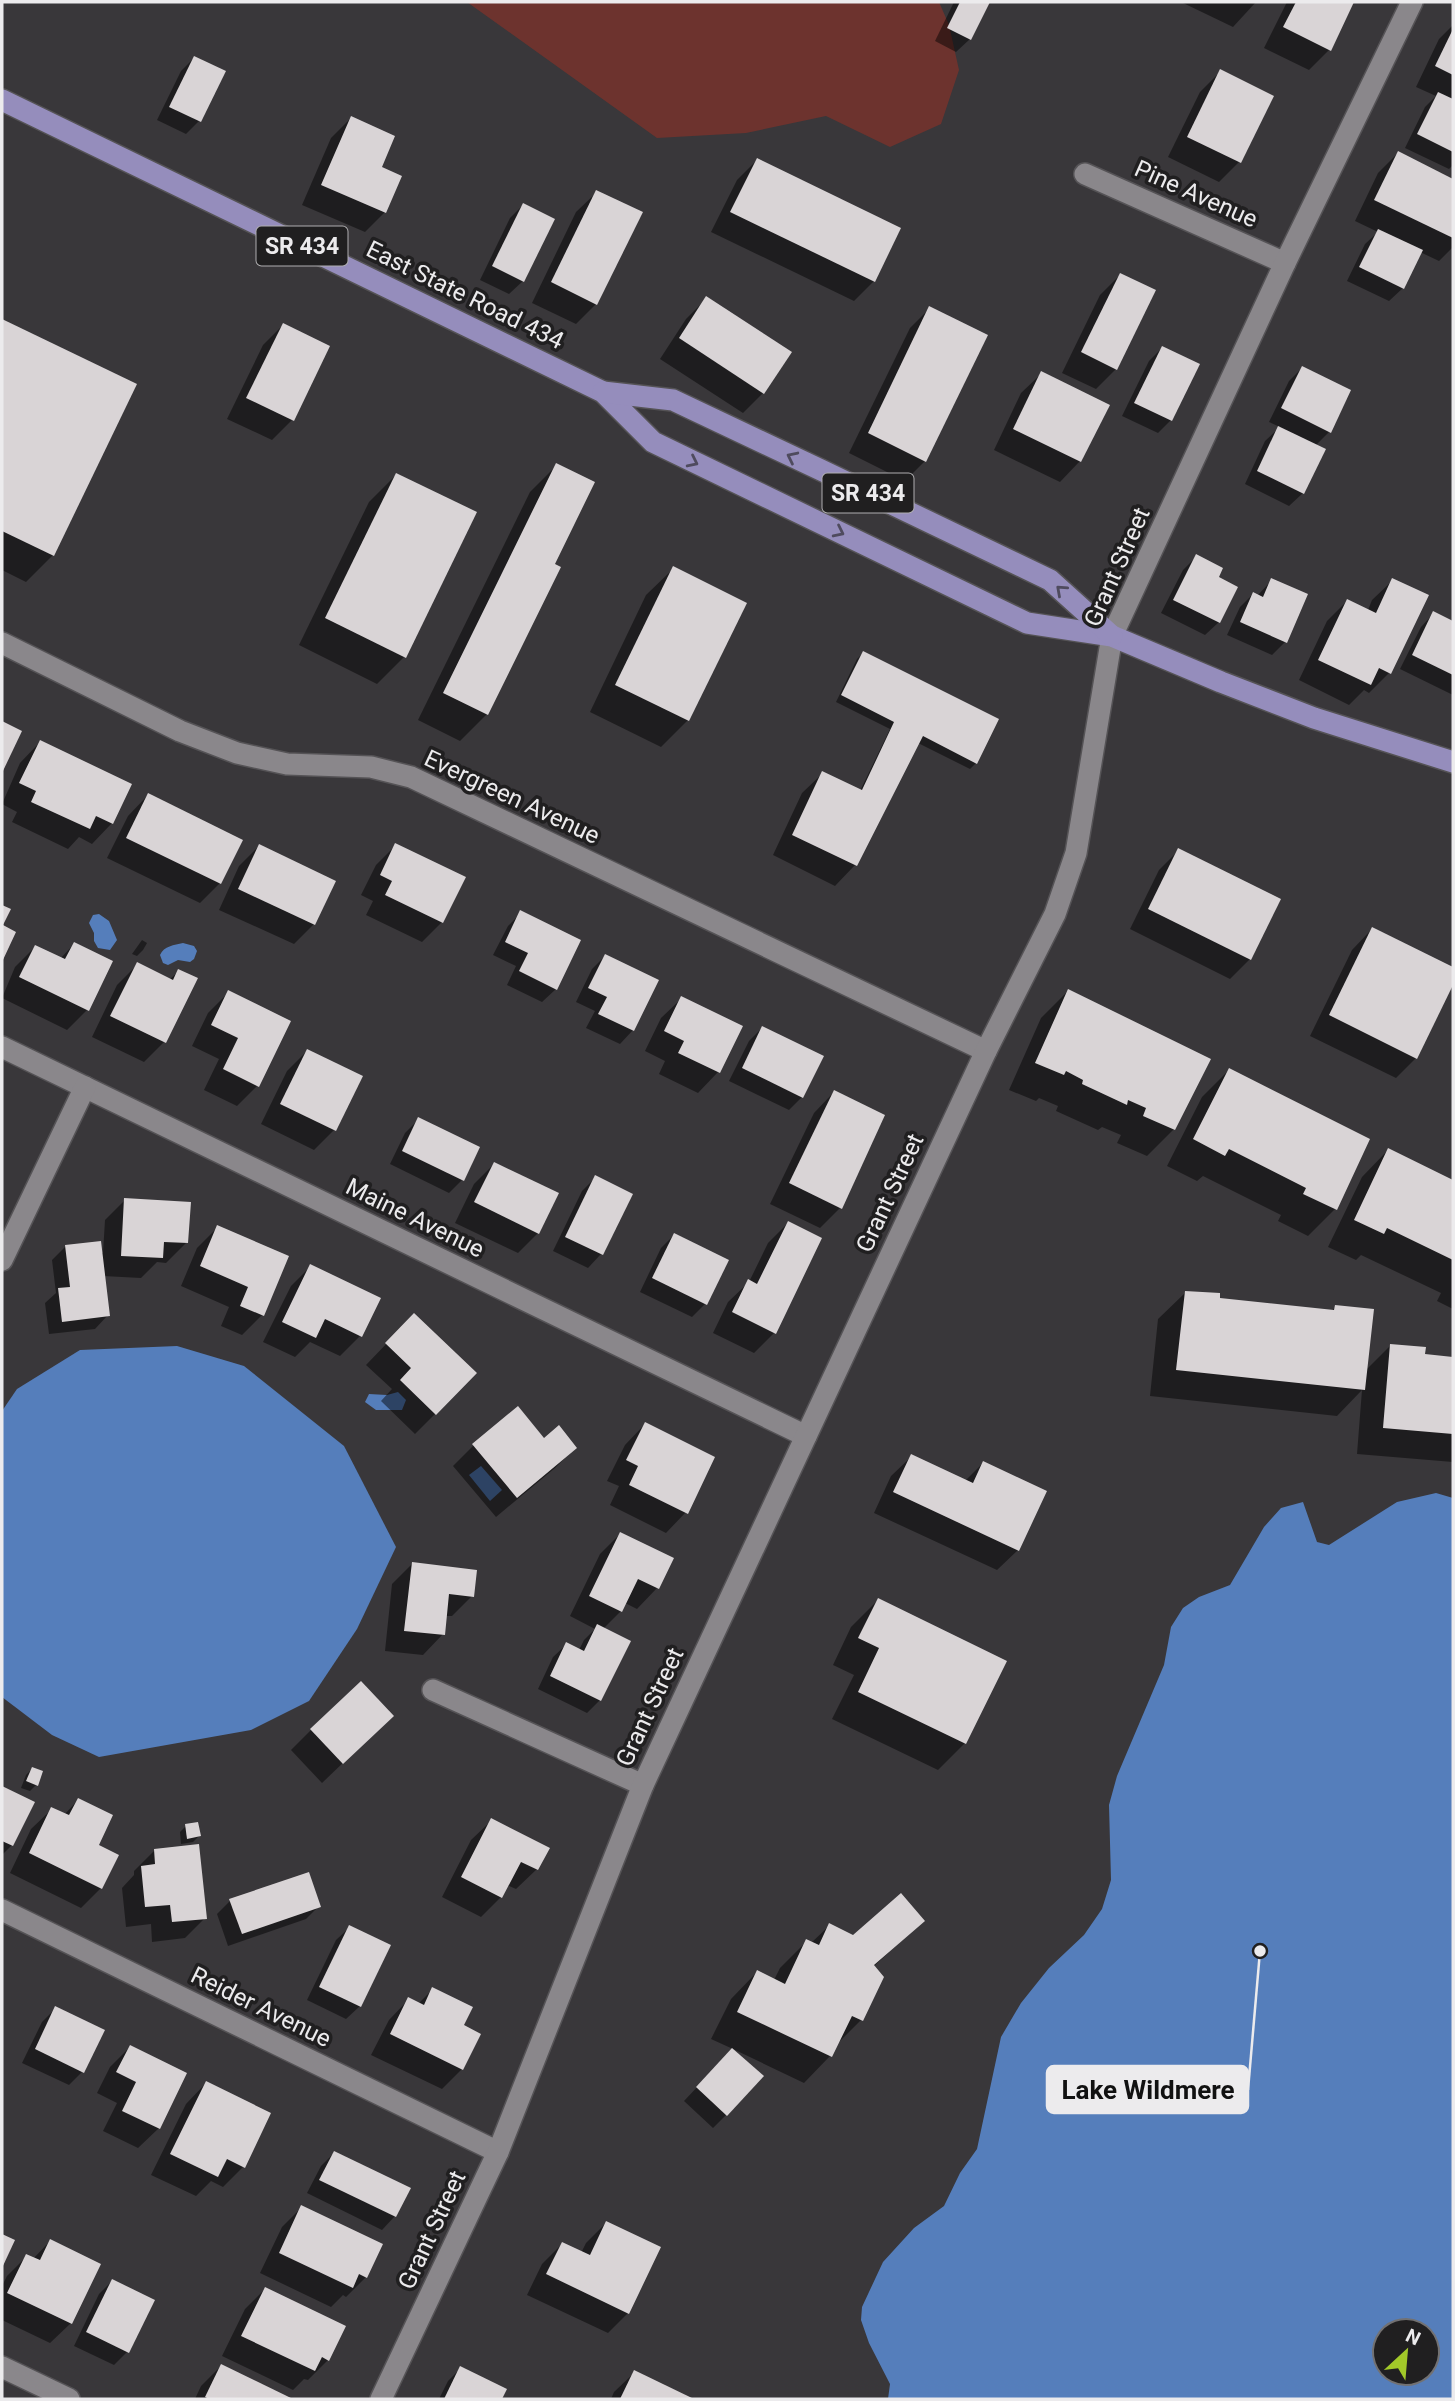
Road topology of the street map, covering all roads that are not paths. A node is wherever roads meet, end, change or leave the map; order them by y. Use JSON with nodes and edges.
{"nodes":[{"id":1,"x":1412,"y":2,"type":"edge"},
{"id":2,"x":2,"y":100,"type":"edge"},
{"id":3,"x":1085,"y":174,"type":"dead end"},
{"id":4,"x":1285,"y":262,"type":"junction"},
{"id":5,"x":603,"y":392,"type":"junction"},
{"id":6,"x":1112,"y":636,"type":"junction"},
{"id":7,"x":2,"y":643,"type":"edge"},
{"id":8,"x":1453,"y":762,"type":"edge"},
{"id":9,"x":2,"y":1047,"type":"edge"},
{"id":10,"x":986,"y":1051,"type":"junction"},
{"id":11,"x":85,"y":1087,"type":"junction"},
{"id":12,"x":2,"y":1260,"type":"edge"},
{"id":13,"x":806,"y":1436,"type":"junction"},
{"id":14,"x":433,"y":1690,"type":"dead end"},
{"id":15,"x":643,"y":1785,"type":"junction"},
{"id":16,"x":2,"y":1910,"type":"edge"},
{"id":17,"x":498,"y":2152,"type":"junction"},
{"id":18,"x":2,"y":2367,"type":"edge"},
{"id":19,"x":69,"y":2399,"type":"edge"},
{"id":20,"x":381,"y":2399,"type":"edge"}],
"edges":[{"from":1,"to":4,"type":"street","name":"Grant Street"},
{"from":2,"to":5,"type":"main road","name":"East State Road 434","number":"SR 434"},
{"from":3,"to":4,"type":"street","name":"Pine Avenue"},
{"from":4,"to":6,"type":"street","name":"Grant Street"},
{"from":6,"to":5,"type":"main road","number":"SR 434","one_way":true},
{"from":5,"to":6,"type":"main road","number":"SR 434","one_way":true},
{"from":6,"to":8,"type":"main road","number":"SR 434"},
{"from":6,"to":10,"type":"street","name":"Grant Street"},
{"from":7,"to":10,"type":"street","name":"Evergreen Avenue"},
{"from":9,"to":11,"type":"street","name":"Maine Avenue"},
{"from":10,"to":13,"type":"street","name":"Grant Street"},
{"from":11,"to":12,"type":"street"},
{"from":11,"to":13,"type":"street","name":"Maine Avenue"},
{"from":13,"to":15,"type":"street","name":"Grant Street"},
{"from":14,"to":15,"type":"street"},
{"from":15,"to":17,"type":"street","name":"Grant Street"},
{"from":16,"to":17,"type":"street","name":"Reider Avenue"},
{"from":17,"to":20,"type":"street","name":"Grant Street"},
{"from":18,"to":19,"type":"street"}]}
